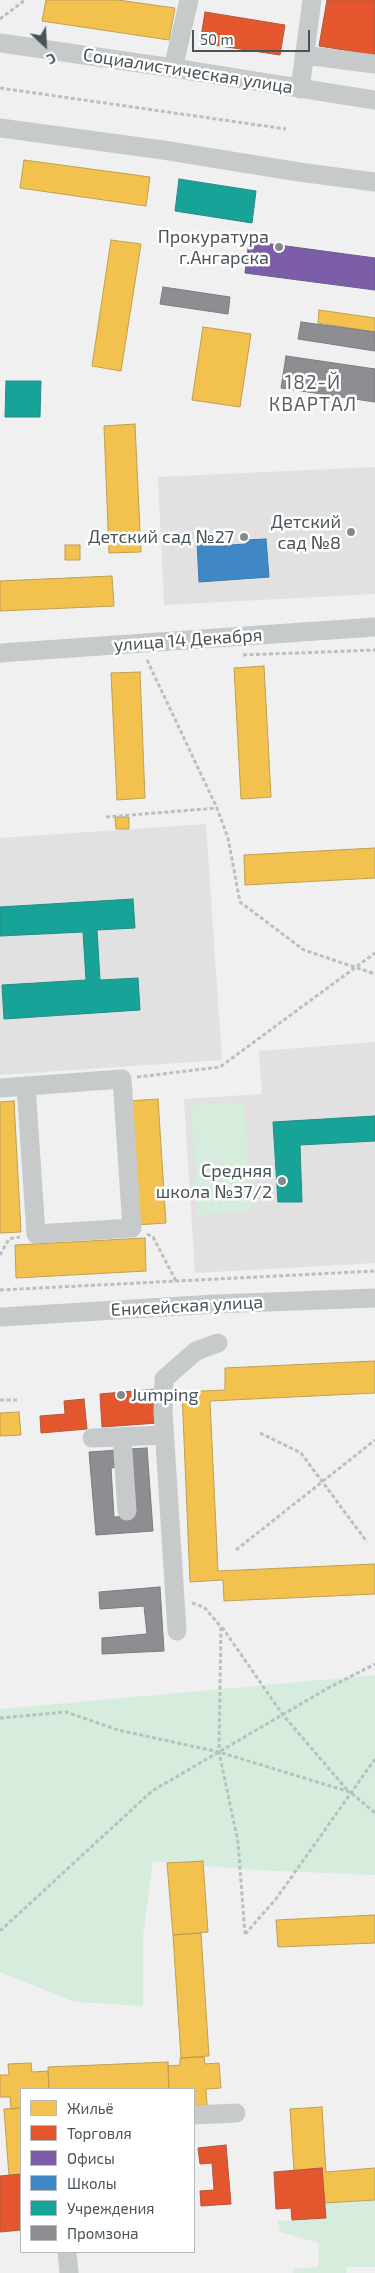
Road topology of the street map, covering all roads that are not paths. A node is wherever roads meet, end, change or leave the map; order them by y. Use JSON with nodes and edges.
{"nodes":[{"id":1,"x":189,"y":0,"type":"edge"},
{"id":2,"x":312,"y":0,"type":"edge"},
{"id":3,"x":0,"y":43,"type":"edge"},
{"id":4,"x":304,"y":56,"type":"junction"},
{"id":5,"x":375,"y":64,"type":"edge"},
{"id":6,"x":173,"y":68,"type":"junction"},
{"id":7,"x":300,"y":89,"type":"junction"},
{"id":8,"x":375,"y":100,"type":"edge"},
{"id":9,"x":0,"y":128,"type":"edge"},
{"id":10,"x":375,"y":182,"type":"edge"},
{"id":11,"x":375,"y":627,"type":"edge"},
{"id":12,"x":0,"y":653,"type":"edge"},
{"id":13,"x":26,"y":1086,"type":"junction"},
{"id":14,"x":0,"y":1088,"type":"edge"},
{"id":15,"x":375,"y":1298,"type":"edge"},
{"id":16,"x":0,"y":1317,"type":"edge"},
{"id":17,"x":218,"y":1343,"type":"dead end"},
{"id":18,"x":164,"y":1435,"type":"junction"},
{"id":19,"x":122,"y":1437,"type":"junction"},
{"id":20,"x":92,"y":1438,"type":"dead end"},
{"id":21,"x":127,"y":1511,"type":"dead end"},
{"id":22,"x":177,"y":1631,"type":"dead end"},
{"id":23,"x":236,"y":2113,"type":"dead end"},
{"id":24,"x":195,"y":2115,"type":"edge"},
{"id":25,"x":67,"y":2253,"type":"edge"},
{"id":26,"x":69,"y":2273,"type":"edge"}],
"edges":[{"from":1,"to":6,"type":"street"},
{"from":2,"to":4,"type":"street"},
{"from":3,"to":6,"type":"street","name":"Социалистическая улица"},
{"from":4,"to":5,"type":"street"},
{"from":4,"to":7,"type":"street"},
{"from":6,"to":7,"type":"street","name":"Социалистическая улица"},
{"from":7,"to":8,"type":"street","name":"Социалистическая улица"},
{"from":9,"to":10,"type":"street"},
{"from":11,"to":12,"type":"street","name":"улица 14 Декабря"},
{"from":13,"to":13,"type":"street"},
{"from":13,"to":14,"type":"street"},
{"from":15,"to":16,"type":"street","name":"Енисейская улица"},
{"from":17,"to":18,"type":"street"},
{"from":18,"to":19,"type":"street"},
{"from":18,"to":22,"type":"street"},
{"from":19,"to":20,"type":"street"},
{"from":19,"to":21,"type":"street"},
{"from":23,"to":24,"type":"street"},
{"from":25,"to":26,"type":"street"}]}
